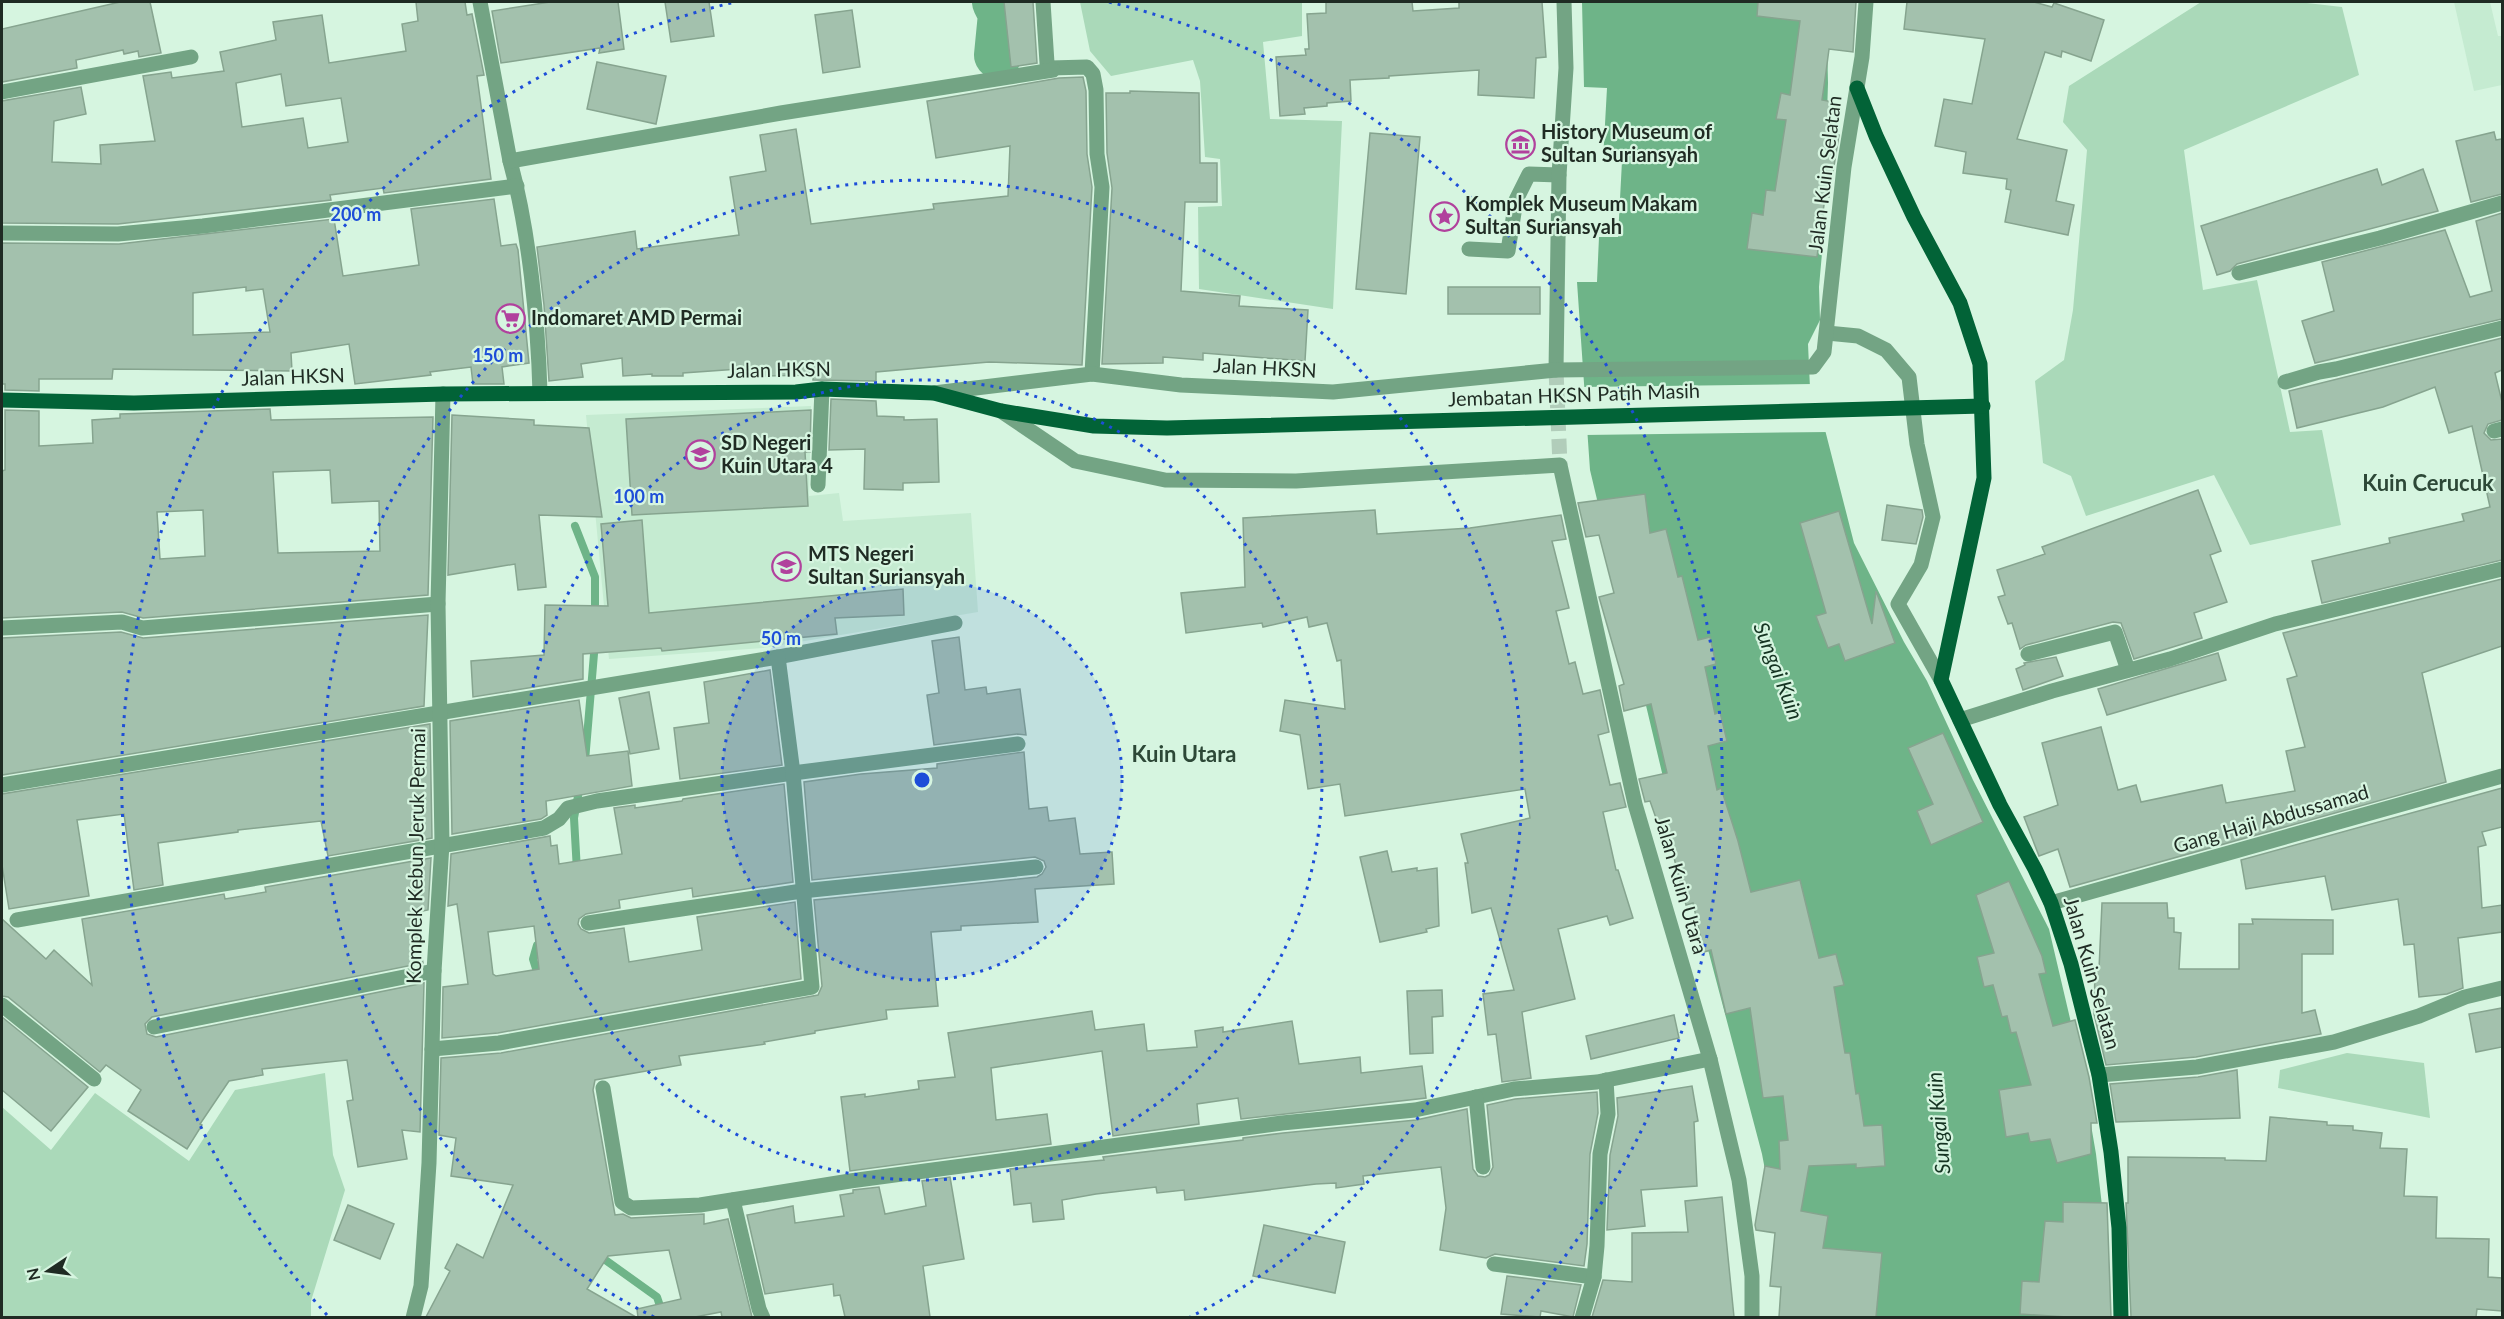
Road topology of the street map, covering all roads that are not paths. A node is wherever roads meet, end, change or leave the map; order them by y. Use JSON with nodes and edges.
{"nodes":[{"id":1,"x":480,"y":2,"type":"edge"},
{"id":2,"x":1043,"y":2,"type":"edge"},
{"id":3,"x":1564,"y":2,"type":"edge"},
{"id":4,"x":1866,"y":2,"type":"edge"},
{"id":5,"x":191,"y":57,"type":"dead end"},
{"id":6,"x":1053,"y":70,"type":"junction"},
{"id":7,"x":1857,"y":88,"type":"junction"},
{"id":8,"x":2,"y":92,"type":"edge"},
{"id":9,"x":510,"y":161,"type":"junction"},
{"id":10,"x":1559,"y":175,"type":"junction"},
{"id":11,"x":517,"y":186,"type":"junction"},
{"id":12,"x":2502,"y":203,"type":"edge"},
{"id":13,"x":2,"y":233,"type":"edge"},
{"id":14,"x":1468,"y":249,"type":"dead end"},
{"id":15,"x":2239,"y":273,"type":"dead end"},
{"id":16,"x":2502,"y":328,"type":"edge"},
{"id":17,"x":1827,"y":333,"type":"junction"},
{"id":18,"x":1813,"y":367,"type":"joint"},
{"id":19,"x":1563,"y":370,"type":"junction"},
{"id":20,"x":1092,"y":374,"type":"junction"},
{"id":21,"x":2284,"y":382,"type":"dead end"},
{"id":22,"x":822,"y":389,"type":"junction"},
{"id":23,"x":540,"y":393,"type":"junction"},
{"id":24,"x":934,"y":393,"type":"junction"},
{"id":25,"x":443,"y":394,"type":"junction"},
{"id":26,"x":2,"y":400,"type":"edge"},
{"id":27,"x":1983,"y":406,"type":"junction"},
{"id":28,"x":1001,"y":411,"type":"junction"},
{"id":29,"x":818,"y":485,"type":"dead end"},
{"id":30,"x":2502,"y":569,"type":"edge"},
{"id":31,"x":438,"y":604,"type":"junction"},
{"id":32,"x":955,"y":623,"type":"dead end"},
{"id":33,"x":2,"y":628,"type":"edge"},
{"id":34,"x":2028,"y":654,"type":"dead end"},
{"id":35,"x":778,"y":657,"type":"junction"},
{"id":36,"x":2128,"y":670,"type":"junction"},
{"id":37,"x":1941,"y":680,"type":"junction"},
{"id":38,"x":441,"y":711,"type":"junction"},
{"id":39,"x":1960,"y":720,"type":"junction"},
{"id":40,"x":1018,"y":744,"type":"dead end"},
{"id":41,"x":793,"y":773,"type":"junction"},
{"id":42,"x":2502,"y":776,"type":"edge"},
{"id":43,"x":2,"y":785,"type":"edge"},
{"id":44,"x":442,"y":844,"type":"junction"},
{"id":45,"x":1036,"y":867,"type":"dead end"},
{"id":46,"x":802,"y":891,"type":"junction"},
{"id":47,"x":2051,"y":903,"type":"junction"},
{"id":48,"x":17,"y":920,"type":"dead end"},
{"id":49,"x":588,"y":923,"type":"dead end"},
{"id":50,"x":434,"y":971,"type":"junction"},
{"id":51,"x":2502,"y":988,"type":"edge"},
{"id":52,"x":2,"y":1005,"type":"edge"},
{"id":53,"x":153,"y":1027,"type":"dead end"},
{"id":54,"x":432,"y":1049,"type":"junction"},
{"id":55,"x":1710,"y":1059,"type":"junction"},
{"id":56,"x":2099,"y":1076,"type":"junction"},
{"id":57,"x":94,"y":1079,"type":"dead end"},
{"id":58,"x":1606,"y":1080,"type":"junction"},
{"id":59,"x":603,"y":1088,"type":"dead end"},
{"id":60,"x":1476,"y":1097,"type":"junction"},
{"id":61,"x":1483,"y":1167,"type":"dead end"},
{"id":62,"x":734,"y":1200,"type":"junction"},
{"id":63,"x":1494,"y":1264,"type":"dead end"},
{"id":64,"x":1594,"y":1276,"type":"junction"},
{"id":65,"x":413,"y":1317,"type":"edge"},
{"id":66,"x":763,"y":1317,"type":"edge"},
{"id":67,"x":1582,"y":1317,"type":"edge"},
{"id":68,"x":1752,"y":1317,"type":"edge"},
{"id":69,"x":2121,"y":1317,"type":"edge"}],
"edges":[{"from":1,"to":9,"type":"street"},
{"from":2,"to":6,"type":"street"},
{"from":3,"to":10,"type":"street"},
{"from":4,"to":7,"type":"street","name":"Jalan Kuin Selatan"},
{"from":5,"to":8,"type":"street"},
{"from":6,"to":9,"type":"street"},
{"from":6,"to":20,"type":"street"},
{"from":7,"to":17,"type":"street","name":"Jalan Kuin Selatan"},
{"from":7,"to":27,"type":"main road"},
{"from":9,"to":11,"type":"street"},
{"from":10,"to":14,"type":"street"},
{"from":10,"to":19,"type":"street"},
{"from":11,"to":13,"type":"street"},
{"from":11,"to":23,"type":"street"},
{"from":12,"to":15,"type":"street"},
{"from":16,"to":21,"type":"street"},
{"from":17,"to":18,"type":"street","name":"Jalan Kuin Selatan"},
{"from":17,"to":37,"type":"street","name":"Jalan Kuin Selatan"},
{"from":18,"to":19,"type":"street","name":"Jalan HKSN"},
{"from":19,"to":20,"type":"street","name":"Jalan HKSN"},
{"from":20,"to":24,"type":"street","name":"Jalan HKSN"},
{"from":22,"to":23,"type":"main road","name":"Jalan HKSN"},
{"from":22,"to":24,"type":"main road","name":"Jalan HKSN"},
{"from":22,"to":29,"type":"street"},
{"from":23,"to":25,"type":"main road","name":"Jalan HKSN"},
{"from":24,"to":28,"type":"main road","name":"Jembatan HKSN Patih Masih"},
{"from":25,"to":26,"type":"main road","name":"Jalan HKSN"},
{"from":25,"to":31,"type":"street","name":"Komplek Kebun Jeruk Permai"},
{"from":27,"to":28,"type":"main road","name":"Jembatan HKSN Patih Masih"},
{"from":27,"to":37,"type":"main road"},
{"from":28,"to":55,"type":"street","name":"Jalan Kuin Utara"},
{"from":30,"to":36,"type":"street"},
{"from":31,"to":33,"type":"street"},
{"from":31,"to":38,"type":"street","name":"Komplek Kebun Jeruk Permai"},
{"from":32,"to":35,"type":"street"},
{"from":34,"to":36,"type":"street"},
{"from":35,"to":38,"type":"street"},
{"from":35,"to":41,"type":"street"},
{"from":36,"to":39,"type":"street"},
{"from":37,"to":39,"type":"main road","name":"Jalan Kuin Selatan"},
{"from":38,"to":43,"type":"street"},
{"from":38,"to":44,"type":"street","name":"Komplek Kebun Jeruk Permai"},
{"from":39,"to":47,"type":"main road","name":"Jalan Kuin Selatan"},
{"from":40,"to":41,"type":"street"},
{"from":41,"to":44,"type":"street"},
{"from":41,"to":46,"type":"street"},
{"from":42,"to":47,"type":"street","name":"Gang Haji Abdussamad"},
{"from":44,"to":48,"type":"street"},
{"from":44,"to":50,"type":"street","name":"Komplek Kebun Jeruk Permai"},
{"from":45,"to":46,"type":"street"},
{"from":46,"to":49,"type":"street"},
{"from":46,"to":54,"type":"street"},
{"from":47,"to":56,"type":"main road","name":"Jalan Kuin Selatan"},
{"from":50,"to":53,"type":"street"},
{"from":50,"to":54,"type":"street","name":"Komplek Kebun Jeruk Permai"},
{"from":51,"to":56,"type":"street"},
{"from":52,"to":57,"type":"street"},
{"from":54,"to":65,"type":"street","name":"Komplek Kebun Jeruk Permai"},
{"from":55,"to":58,"type":"street"},
{"from":55,"to":68,"type":"street","name":"Jalan Kuin Utara"},
{"from":56,"to":69,"type":"main road","name":"Jalan Kuin Selatan"},
{"from":58,"to":60,"type":"street"},
{"from":58,"to":64,"type":"street"},
{"from":59,"to":62,"type":"street"},
{"from":60,"to":61,"type":"street"},
{"from":60,"to":62,"type":"street"},
{"from":62,"to":66,"type":"street"},
{"from":63,"to":64,"type":"street"},
{"from":64,"to":67,"type":"street"}]}
